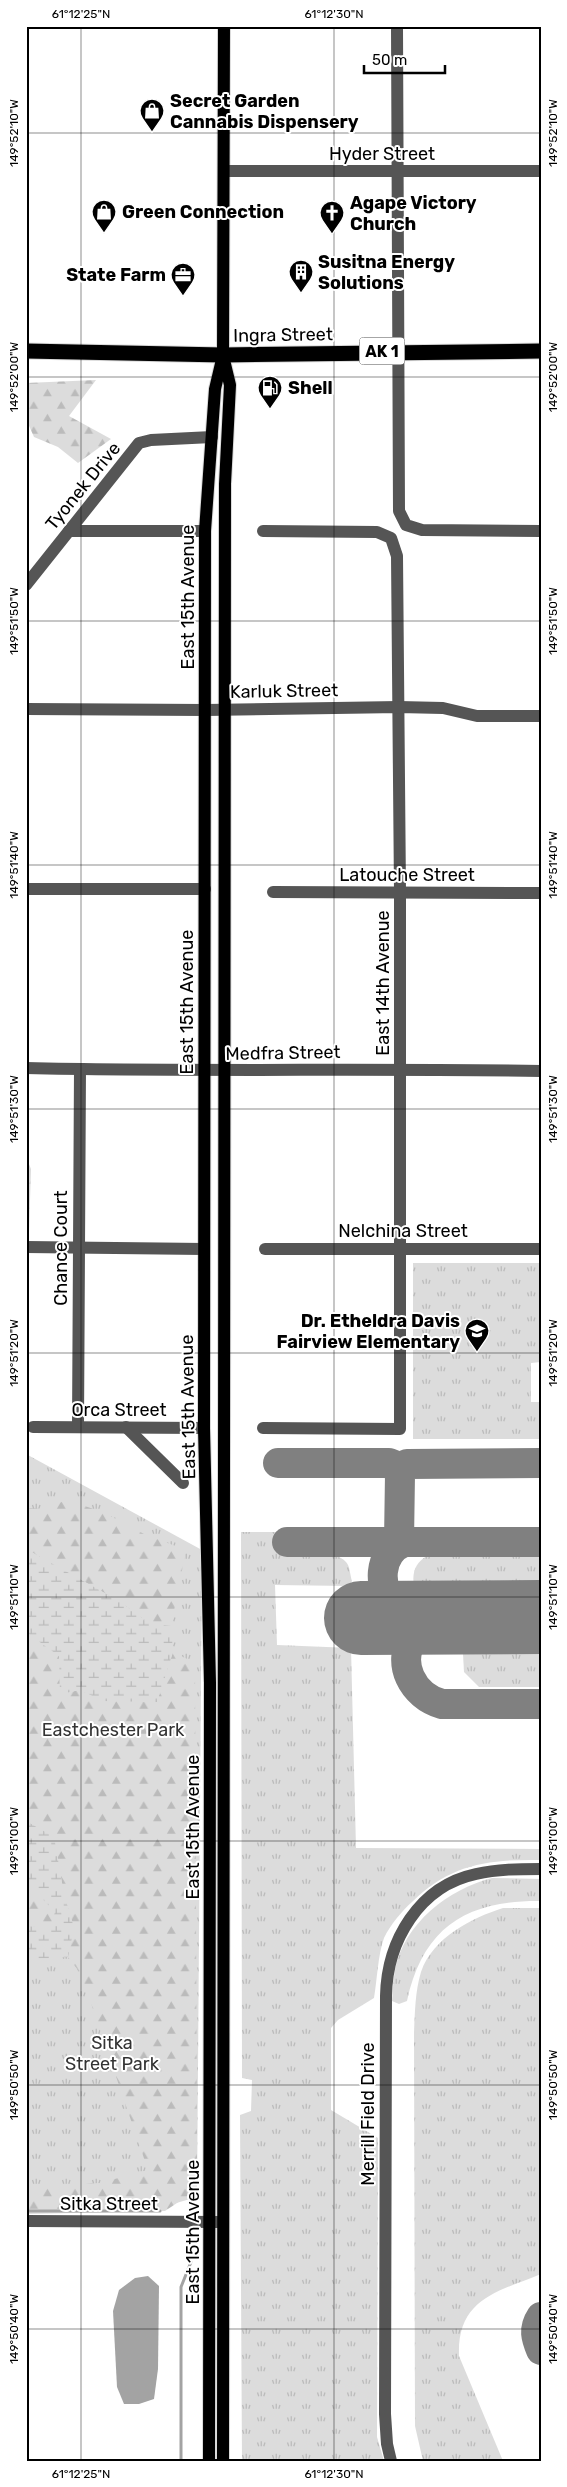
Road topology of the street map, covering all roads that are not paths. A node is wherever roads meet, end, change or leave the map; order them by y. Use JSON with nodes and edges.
{"nodes":[{"id":1,"x":224,"y":26,"type":"edge"},
{"id":2,"x":397,"y":26,"type":"edge"},
{"id":3,"x":224,"y":171,"type":"junction"},
{"id":4,"x":398,"y":171,"type":"junction"},
{"id":5,"x":541,"y":171,"type":"edge"},
{"id":6,"x":541,"y":350,"type":"edge"},
{"id":7,"x":26,"y":351,"type":"edge"},
{"id":8,"x":398,"y":351,"type":"junction"},
{"id":9,"x":223,"y":355,"type":"junction"},
{"id":10,"x":212,"y":437,"type":"junction"},
{"id":11,"x":69,"y":531,"type":"junction"},
{"id":12,"x":205,"y":531,"type":"junction"},
{"id":13,"x":263,"y":531,"type":"dead end"},
{"id":14,"x":541,"y":532,"type":"edge"},
{"id":15,"x":26,"y":585,"type":"edge"},
{"id":16,"x":399,"y":707,"type":"junction"},
{"id":17,"x":26,"y":708,"type":"edge"},
{"id":18,"x":206,"y":710,"type":"junction"},
{"id":19,"x":225,"y":710,"type":"junction"},
{"id":20,"x":541,"y":716,"type":"edge"},
{"id":21,"x":26,"y":889,"type":"edge"},
{"id":22,"x":205,"y":890,"type":"junction"},
{"id":23,"x":274,"y":892,"type":"dead end"},
{"id":24,"x":400,"y":892,"type":"junction"},
{"id":25,"x":541,"y":893,"type":"edge"},
{"id":26,"x":26,"y":1068,"type":"edge"},
{"id":27,"x":400,"y":1069,"type":"junction"},
{"id":28,"x":80,"y":1070,"type":"junction"},
{"id":29,"x":205,"y":1071,"type":"junction"},
{"id":30,"x":224,"y":1071,"type":"junction"},
{"id":31,"x":541,"y":1071,"type":"edge"},
{"id":32,"x":26,"y":1247,"type":"edge"},
{"id":33,"x":79,"y":1248,"type":"junction"},
{"id":34,"x":204,"y":1249,"type":"junction"},
{"id":35,"x":265,"y":1249,"type":"dead end"},
{"id":36,"x":401,"y":1249,"type":"junction"},
{"id":37,"x":541,"y":1249,"type":"edge"},
{"id":38,"x":33,"y":1427,"type":"dead end"},
{"id":39,"x":78,"y":1427,"type":"junction"},
{"id":40,"x":126,"y":1427,"type":"junction"},
{"id":41,"x":204,"y":1428,"type":"junction"},
{"id":42,"x":263,"y":1428,"type":"dead end"},
{"id":43,"x":183,"y":1483,"type":"dead end"},
{"id":44,"x":541,"y":1869,"type":"edge"},
{"id":45,"x":26,"y":2221,"type":"edge"},
{"id":46,"x":217,"y":2222,"type":"junction"},
{"id":47,"x":209,"y":2461,"type":"edge"},
{"id":48,"x":223,"y":2461,"type":"edge"},
{"id":49,"x":391,"y":2461,"type":"edge"}],
"edges":[{"from":1,"to":3,"type":"main road","name":"East 15th Avenue"},
{"from":2,"to":4,"type":"street"},
{"from":3,"to":4,"type":"street","name":"Hyder Street"},
{"from":3,"to":9,"type":"main road","name":"East 15th Avenue"},
{"from":4,"to":5,"type":"street","name":"Hyder Street"},
{"from":4,"to":8,"type":"street"},
{"from":6,"to":8,"type":"highway","name":"Ingra Street","number":"AK 1"},
{"from":7,"to":9,"type":"highway","name":"Ingra Street","number":"AK 1"},
{"from":8,"to":9,"type":"highway","name":"Ingra Street","number":"AK 1"},
{"from":8,"to":14,"type":"street"},
{"from":9,"to":10,"type":"main road","name":"East 15th Avenue"},
{"from":9,"to":19,"type":"main road","name":"East 15th Avenue"},
{"from":10,"to":11,"type":"street","name":"Tyonek Drive"},
{"from":10,"to":12,"type":"main road","name":"East 15th Avenue"},
{"from":11,"to":12,"type":"street"},
{"from":11,"to":15,"type":"street","name":"Tyonek Drive"},
{"from":12,"to":18,"type":"main road","name":"East 15th Avenue"},
{"from":13,"to":16,"type":"street","name":"East 14th Avenue"},
{"from":16,"to":19,"type":"street","name":"Karluk Street"},
{"from":16,"to":20,"type":"street","name":"Karluk Street"},
{"from":16,"to":24,"type":"street","name":"East 14th Avenue"},
{"from":17,"to":18,"type":"street","name":"Karluk Street"},
{"from":18,"to":19,"type":"street","name":"Karluk Street"},
{"from":18,"to":22,"type":"main road","name":"East 15th Avenue"},
{"from":19,"to":30,"type":"main road","name":"East 15th Avenue"},
{"from":21,"to":22,"type":"street"},
{"from":22,"to":29,"type":"main road","name":"East 15th Avenue"},
{"from":23,"to":24,"type":"street","name":"Latouche Street"},
{"from":24,"to":25,"type":"street","name":"Latouche Street"},
{"from":24,"to":27,"type":"street","name":"East 14th Avenue"},
{"from":26,"to":28,"type":"street","name":"Medfra Street"},
{"from":27,"to":30,"type":"street","name":"Medfra Street"},
{"from":27,"to":31,"type":"street","name":"Medfra Street"},
{"from":27,"to":36,"type":"street","name":"East 14th Avenue"},
{"from":28,"to":29,"type":"street","name":"Medfra Street"},
{"from":28,"to":33,"type":"street","name":"Chance Court"},
{"from":29,"to":30,"type":"street","name":"Medfra Street"},
{"from":29,"to":34,"type":"main road","name":"East 15th Avenue"},
{"from":30,"to":46,"type":"main road","name":"East 15th Avenue"},
{"from":32,"to":33,"type":"street"},
{"from":33,"to":34,"type":"street"},
{"from":33,"to":39,"type":"street","name":"Chance Court"},
{"from":34,"to":41,"type":"main road","name":"East 15th Avenue"},
{"from":35,"to":36,"type":"street","name":"Nelchina Street"},
{"from":36,"to":37,"type":"street","name":"Nelchina Street"},
{"from":36,"to":42,"type":"street","name":"East 14th Avenue"},
{"from":38,"to":39,"type":"street","name":"Orca Street"},
{"from":39,"to":40,"type":"street","name":"Orca Street"},
{"from":40,"to":41,"type":"street","name":"Orca Street"},
{"from":40,"to":43,"type":"street"},
{"from":41,"to":46,"type":"main road","name":"East 15th Avenue"},
{"from":44,"to":49,"type":"street","name":"Merrill Field Drive"},
{"from":45,"to":46,"type":"street","name":"Sitka Street"},
{"from":46,"to":47,"type":"main road","name":"East 15th Avenue"},
{"from":46,"to":48,"type":"main road","name":"East 15th Avenue"}]}
